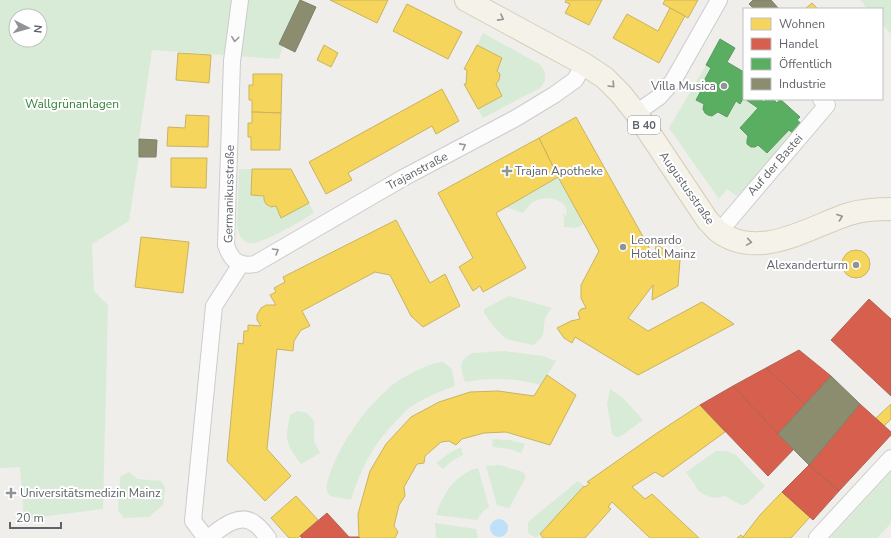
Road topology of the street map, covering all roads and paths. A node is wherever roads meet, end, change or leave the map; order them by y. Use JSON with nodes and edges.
{"nodes":[{"id":1,"x":240,"y":0,"type":"edge"},
{"id":2,"x":466,"y":0,"type":"edge"},
{"id":3,"x":719,"y":0,"type":"edge"},
{"id":4,"x":584,"y":64,"type":"junction"},
{"id":5,"x":822,"y":100,"type":"edge"},
{"id":6,"x":636,"y":113,"type":"junction"},
{"id":7,"x":891,"y":209,"type":"edge"},
{"id":8,"x":719,"y":232,"type":"junction"},
{"id":9,"x":241,"y":264,"type":"junction"},
{"id":10,"x":891,"y":458,"type":"edge"},
{"id":11,"x":207,"y":538,"type":"edge"},
{"id":12,"x":268,"y":538,"type":"edge"},
{"id":13,"x":817,"y":538,"type":"edge"}],
"edges":[{"from":1,"to":9,"type":"street","name":"Germanikusstraße","one_way":true},
{"from":2,"to":4,"type":"main road","name":"Augustusstraße","number":"B 40","one_way":true},
{"from":3,"to":6,"type":"street"},
{"from":4,"to":6,"type":"main road","name":"Augustusstraße","number":"B 40","one_way":true},
{"from":9,"to":4,"type":"street","name":"Trajanstraße","one_way":true},
{"from":5,"to":8,"type":"street","name":"Auf der Bastei"},
{"from":6,"to":8,"type":"main road","name":"Augustusstraße","number":"B 40"},
{"from":8,"to":7,"type":"main road","name":"Augustusstraße","number":"B 40","one_way":true},
{"from":9,"to":11,"type":"street"},
{"from":10,"to":13,"type":"street"},
{"from":11,"to":12,"type":"street"}]}
